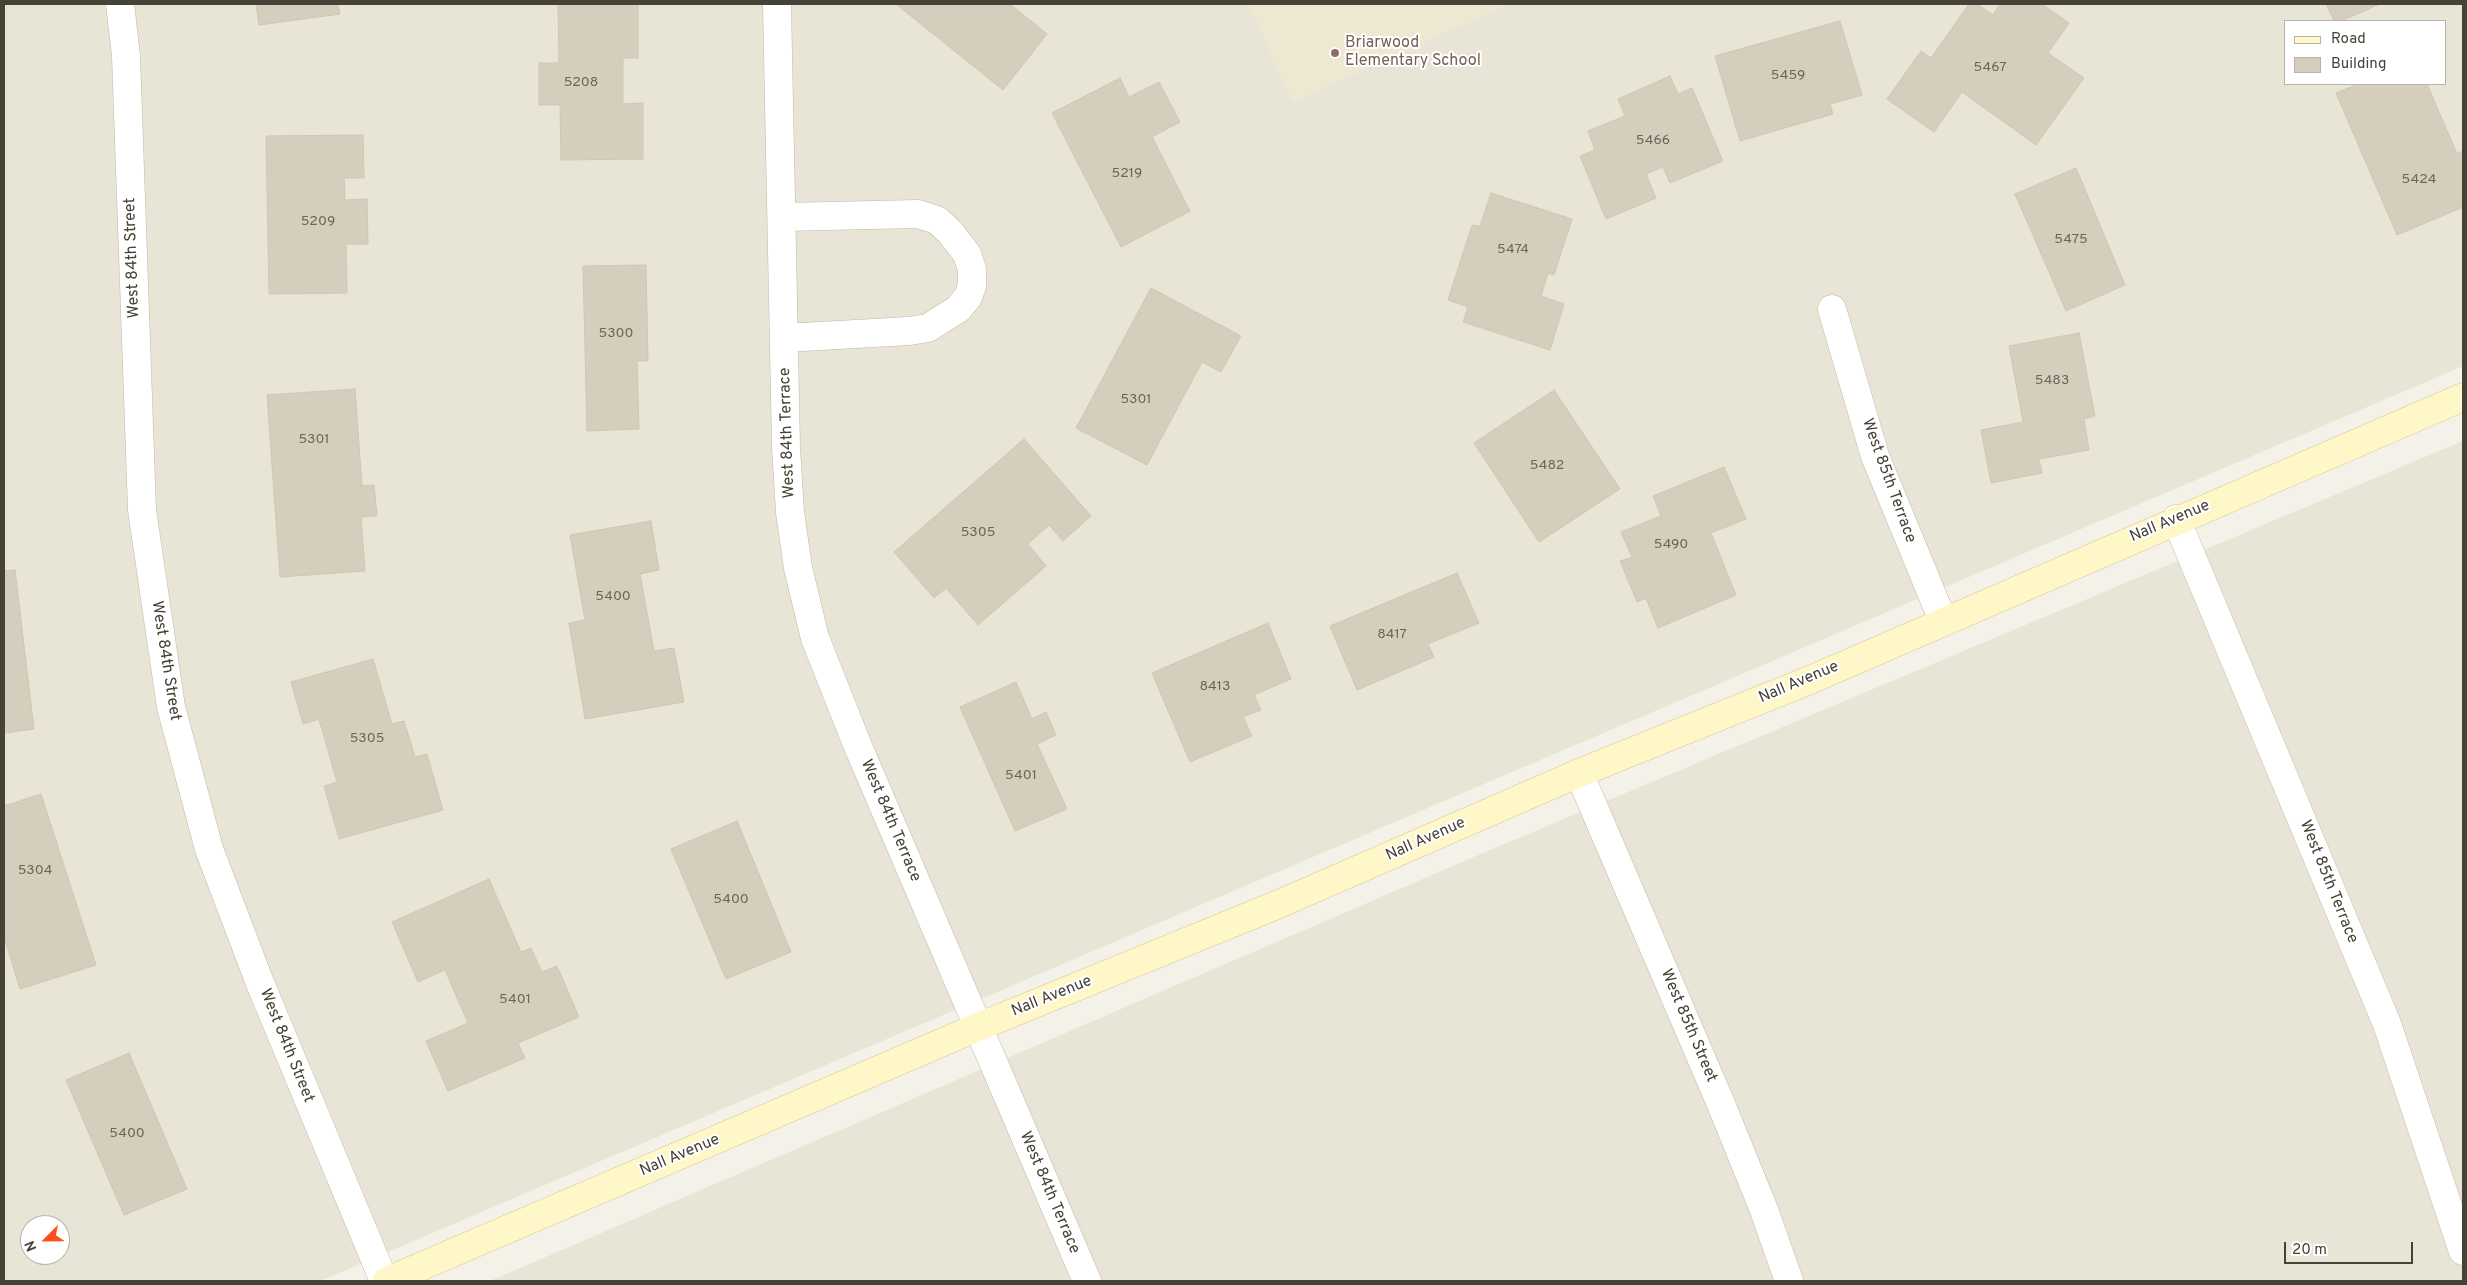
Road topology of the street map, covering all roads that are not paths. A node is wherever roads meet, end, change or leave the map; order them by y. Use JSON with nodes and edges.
{"nodes":[{"id":1,"x":120,"y":4,"type":"edge"},
{"id":2,"x":777,"y":4,"type":"edge"},
{"id":3,"x":783,"y":217,"type":"junction"},
{"id":4,"x":1832,"y":309,"type":"dead end"},
{"id":5,"x":785,"y":338,"type":"junction"},
{"id":6,"x":2463,"y":397,"type":"edge"},
{"id":7,"x":2176,"y":520,"type":"junction"},
{"id":8,"x":1943,"y":621,"type":"junction"},
{"id":9,"x":1579,"y":773,"type":"junction"},
{"id":10,"x":978,"y":1028,"type":"junction"},
{"id":11,"x":2463,"y":1251,"type":"edge"},
{"id":12,"x":386,"y":1281,"type":"edge"},
{"id":13,"x":1087,"y":1281,"type":"edge"},
{"id":14,"x":1789,"y":1281,"type":"edge"}],
"edges":[{"from":1,"to":12,"type":"street","name":"West 84th Street"},
{"from":2,"to":3,"type":"street","name":"West 84th Terrace"},
{"from":3,"to":5,"type":"street","name":"West 84th Terrace"},
{"from":3,"to":5,"type":"street"},
{"from":4,"to":8,"type":"street","name":"West 85th Terrace"},
{"from":5,"to":10,"type":"street","name":"West 84th Terrace"},
{"from":6,"to":7,"type":"main road","name":"Nall Avenue"},
{"from":7,"to":8,"type":"main road","name":"Nall Avenue"},
{"from":7,"to":11,"type":"street","name":"West 85th Terrace"},
{"from":8,"to":9,"type":"main road","name":"Nall Avenue"},
{"from":9,"to":10,"type":"main road","name":"Nall Avenue"},
{"from":9,"to":14,"type":"street","name":"West 85th Street"},
{"from":10,"to":12,"type":"main road","name":"Nall Avenue"},
{"from":10,"to":13,"type":"street","name":"West 84th Terrace"}]}
